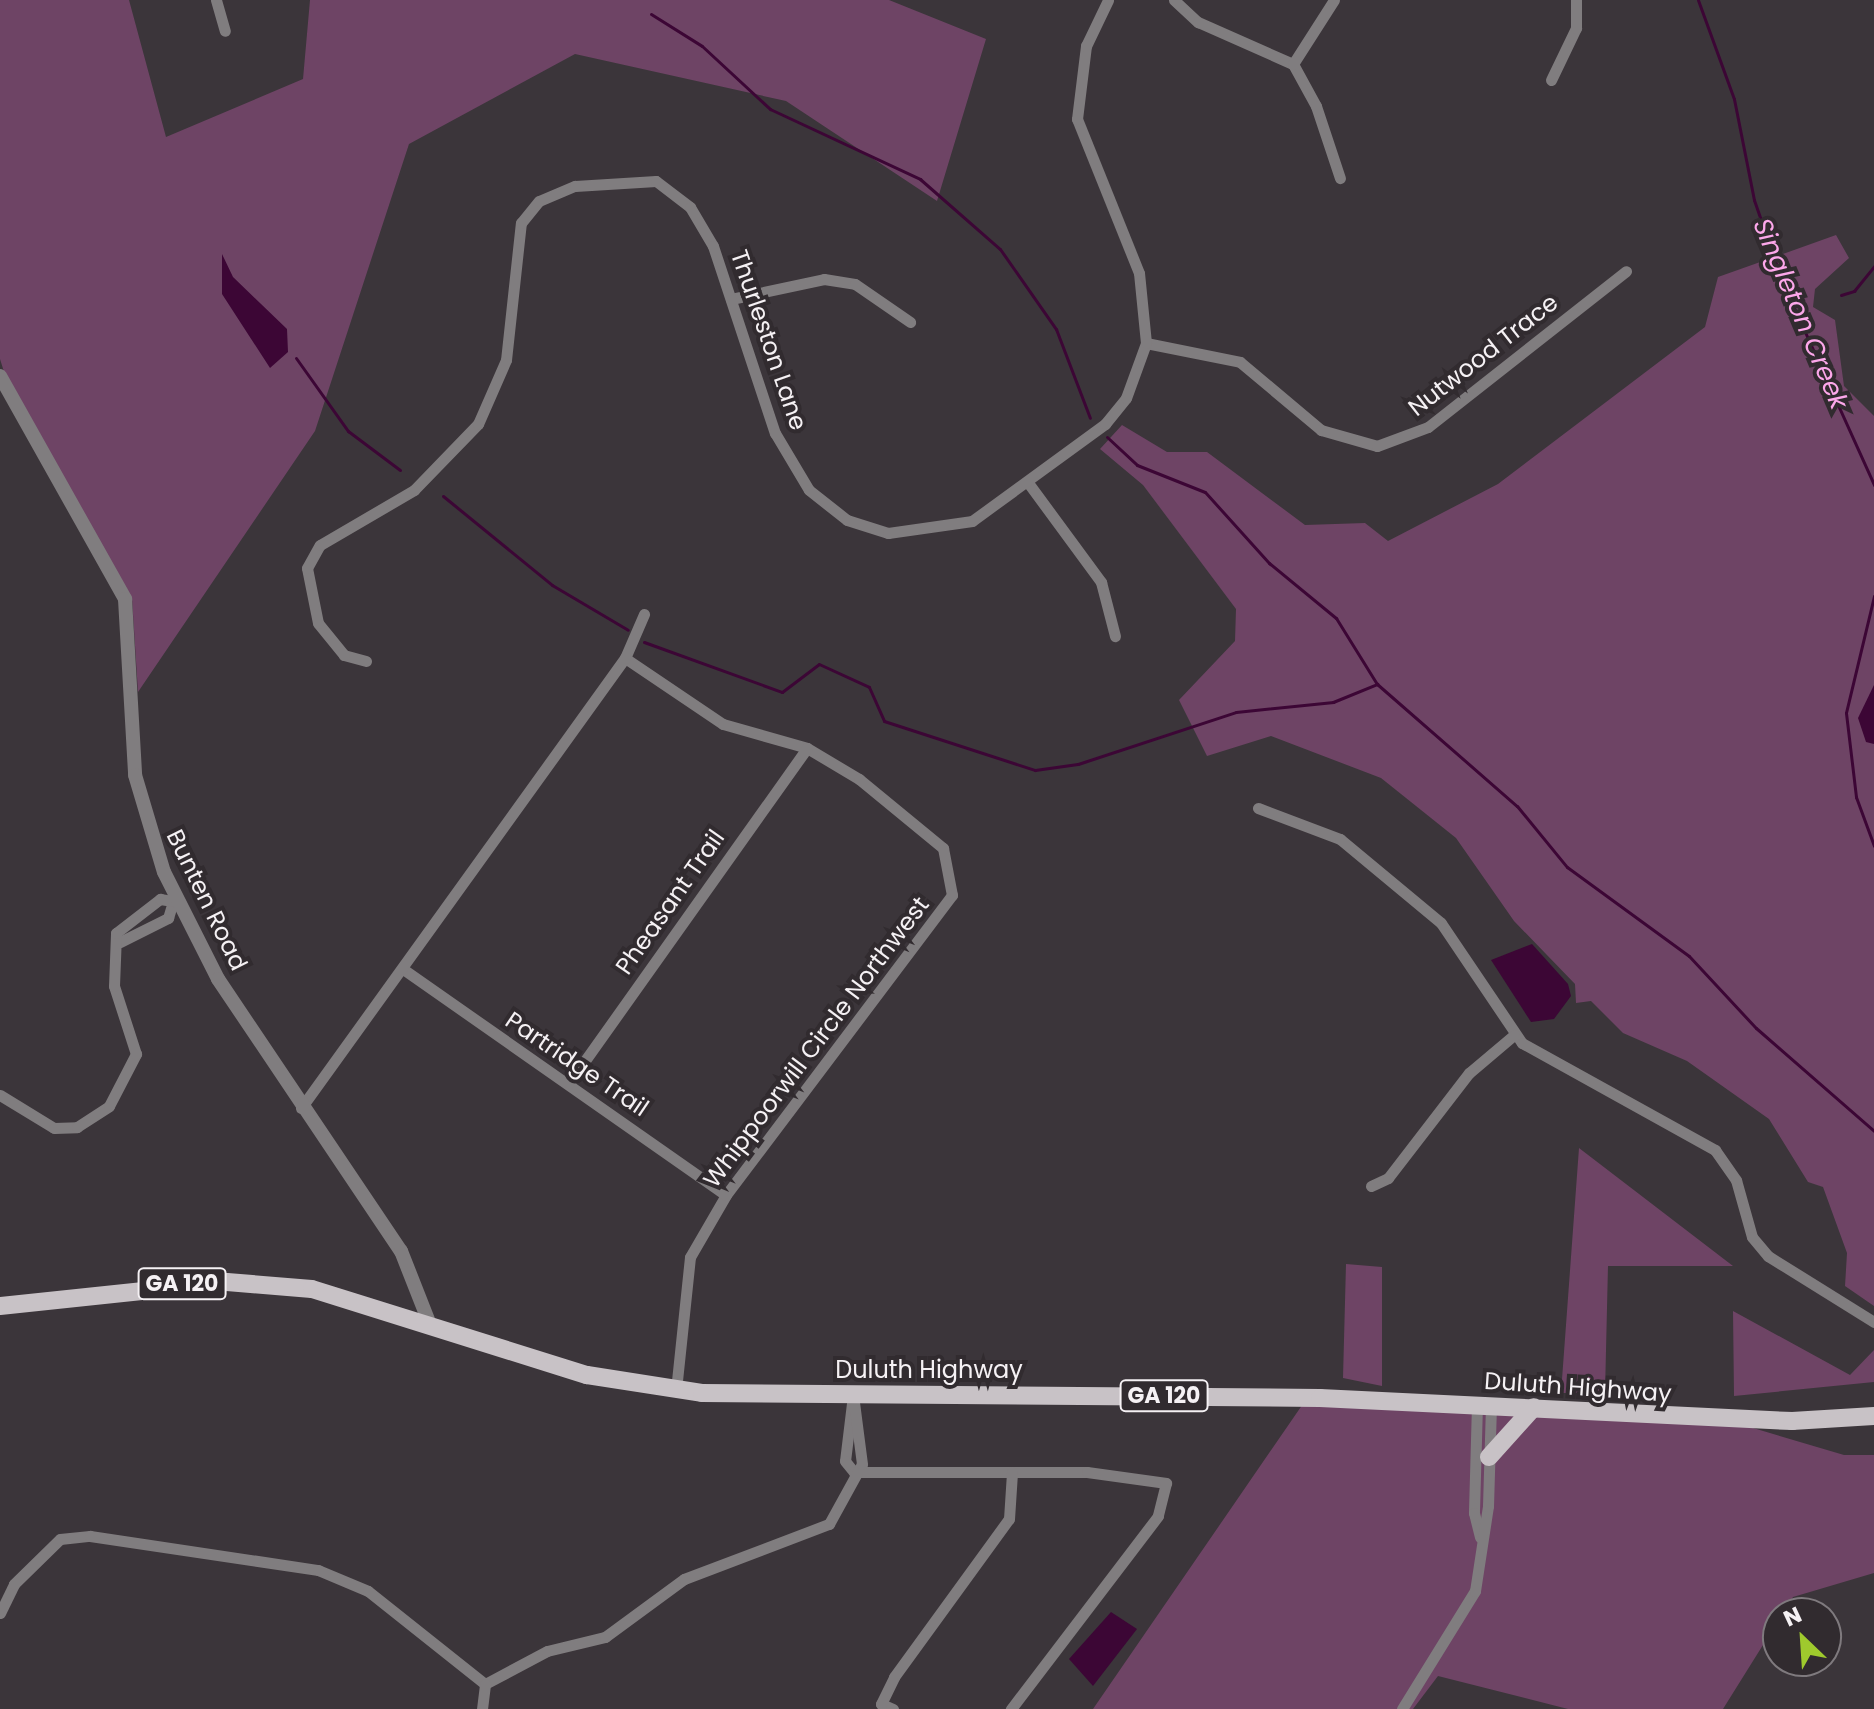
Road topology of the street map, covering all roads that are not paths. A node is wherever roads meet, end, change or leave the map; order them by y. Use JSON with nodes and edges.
{"nodes":[{"id":1,"x":216,"y":0,"type":"edge"},
{"id":2,"x":1108,"y":0,"type":"edge"},
{"id":3,"x":1174,"y":0,"type":"edge"},
{"id":4,"x":1334,"y":0,"type":"edge"},
{"id":5,"x":1576,"y":0,"type":"edge"},
{"id":6,"x":225,"y":31,"type":"dead end"},
{"id":7,"x":1293,"y":64,"type":"junction"},
{"id":8,"x":1551,"y":80,"type":"dead end"},
{"id":9,"x":1340,"y":178,"type":"dead end"},
{"id":10,"x":1626,"y":271,"type":"dead end"},
{"id":11,"x":731,"y":299,"type":"junction"},
{"id":12,"x":910,"y":322,"type":"dead end"},
{"id":13,"x":1146,"y":343,"type":"junction"},
{"id":14,"x":0,"y":376,"type":"edge"},
{"id":15,"x":1029,"y":484,"type":"junction"},
{"id":16,"x":644,"y":614,"type":"dead end"},
{"id":17,"x":1115,"y":636,"type":"dead end"},
{"id":18,"x":625,"y":658,"type":"junction"},
{"id":19,"x":366,"y":661,"type":"dead end"},
{"id":20,"x":807,"y":748,"type":"junction"},
{"id":21,"x":1258,"y":808,"type":"dead end"},
{"id":22,"x":175,"y":904,"type":"junction"},
{"id":23,"x":129,"y":920,"type":"junction"},
{"id":24,"x":139,"y":932,"type":"junction"},
{"id":25,"x":120,"y":942,"type":"junction"},
{"id":26,"x":403,"y":969,"type":"junction"},
{"id":27,"x":1514,"y":1035,"type":"junction"},
{"id":28,"x":569,"y":1083,"type":"junction"},
{"id":29,"x":0,"y":1095,"type":"edge"},
{"id":30,"x":301,"y":1108,"type":"junction"},
{"id":31,"x":1371,"y":1186,"type":"dead end"},
{"id":32,"x":726,"y":1195,"type":"junction"},
{"id":33,"x":0,"y":1306,"type":"edge"},
{"id":34,"x":429,"y":1322,"type":"junction"},
{"id":35,"x":1874,"y":1322,"type":"edge"},
{"id":36,"x":676,"y":1391,"type":"junction"},
{"id":37,"x":853,"y":1395,"type":"junction"},
{"id":38,"x":1484,"y":1404,"type":"junction"},
{"id":39,"x":1534,"y":1407,"type":"junction"},
{"id":40,"x":1874,"y":1416,"type":"edge"},
{"id":41,"x":1853,"y":1418,"type":"junction"},
{"id":42,"x":1874,"y":1428,"type":"edge"},
{"id":43,"x":1489,"y":1457,"type":"junction"},
{"id":44,"x":854,"y":1472,"type":"junction"},
{"id":45,"x":1012,"y":1472,"type":"junction"},
{"id":46,"x":1481,"y":1541,"type":"junction"},
{"id":47,"x":0,"y":1613,"type":"edge"},
{"id":48,"x":485,"y":1684,"type":"junction"},
{"id":49,"x":482,"y":1709,"type":"edge"},
{"id":50,"x":893,"y":1709,"type":"edge"},
{"id":51,"x":1011,"y":1709,"type":"edge"},
{"id":52,"x":1402,"y":1709,"type":"edge"}],
"edges":[{"from":1,"to":6,"type":"street"},
{"from":2,"to":13,"type":"street"},
{"from":3,"to":7,"type":"street"},
{"from":4,"to":7,"type":"street"},
{"from":5,"to":8,"type":"street"},
{"from":7,"to":9,"type":"street"},
{"from":10,"to":13,"type":"street","name":"Nutwood Trace"},
{"from":11,"to":12,"type":"street"},
{"from":11,"to":15,"type":"street","name":"Thurleston Lane"},
{"from":11,"to":19,"type":"street","name":"Thurleston Lane"},
{"from":13,"to":15,"type":"street","name":"Thurleston Lane"},
{"from":14,"to":22,"type":"street","name":"Bunten Road"},
{"from":15,"to":17,"type":"street"},
{"from":16,"to":18,"type":"street"},
{"from":18,"to":20,"type":"street","name":"Whippoorwill Circle Northwest"},
{"from":18,"to":26,"type":"street"},
{"from":20,"to":28,"type":"street","name":"Pheasant Trail"},
{"from":20,"to":32,"type":"street","name":"Whippoorwill Circle Northwest"},
{"from":21,"to":27,"type":"street"},
{"from":22,"to":23,"type":"street"},
{"from":22,"to":24,"type":"street"},
{"from":22,"to":30,"type":"street","name":"Bunten Road"},
{"from":23,"to":24,"type":"street"},
{"from":23,"to":25,"type":"street"},
{"from":24,"to":25,"type":"street"},
{"from":25,"to":29,"type":"street"},
{"from":26,"to":28,"type":"street","name":"Partridge Trail"},
{"from":26,"to":30,"type":"street"},
{"from":27,"to":31,"type":"street"},
{"from":27,"to":35,"type":"street"},
{"from":28,"to":32,"type":"street","name":"Partridge Trail"},
{"from":30,"to":34,"type":"street","name":"Bunten Road"},
{"from":32,"to":36,"type":"street","name":"Whippoorwill Circle Northwest"},
{"from":33,"to":34,"type":"main road","name":"Duluth Highway","number":"GA 120"},
{"from":34,"to":36,"type":"main road","name":"Duluth Highway","number":"GA 120"},
{"from":36,"to":37,"type":"main road","name":"Duluth Highway","number":"GA 120"},
{"from":37,"to":38,"type":"main road","name":"Duluth Highway","number":"GA 120"},
{"from":37,"to":44,"type":"street"},
{"from":38,"to":39,"type":"main road","name":"Duluth Highway","number":"GA 120"},
{"from":38,"to":43,"type":"street"},
{"from":38,"to":46,"type":"street"},
{"from":39,"to":41,"type":"main road","name":"Duluth Highway","number":"GA 120"},
{"from":39,"to":43,"type":"main road"},
{"from":40,"to":41,"type":"main road","name":"Duluth Highway","number":"GA 120"},
{"from":41,"to":42,"type":"main road"},
{"from":43,"to":46,"type":"street"},
{"from":44,"to":45,"type":"street"},
{"from":44,"to":48,"type":"street"},
{"from":45,"to":50,"type":"street"},
{"from":45,"to":51,"type":"street"},
{"from":46,"to":52,"type":"street"},
{"from":47,"to":48,"type":"street"},
{"from":48,"to":49,"type":"street"}]}
